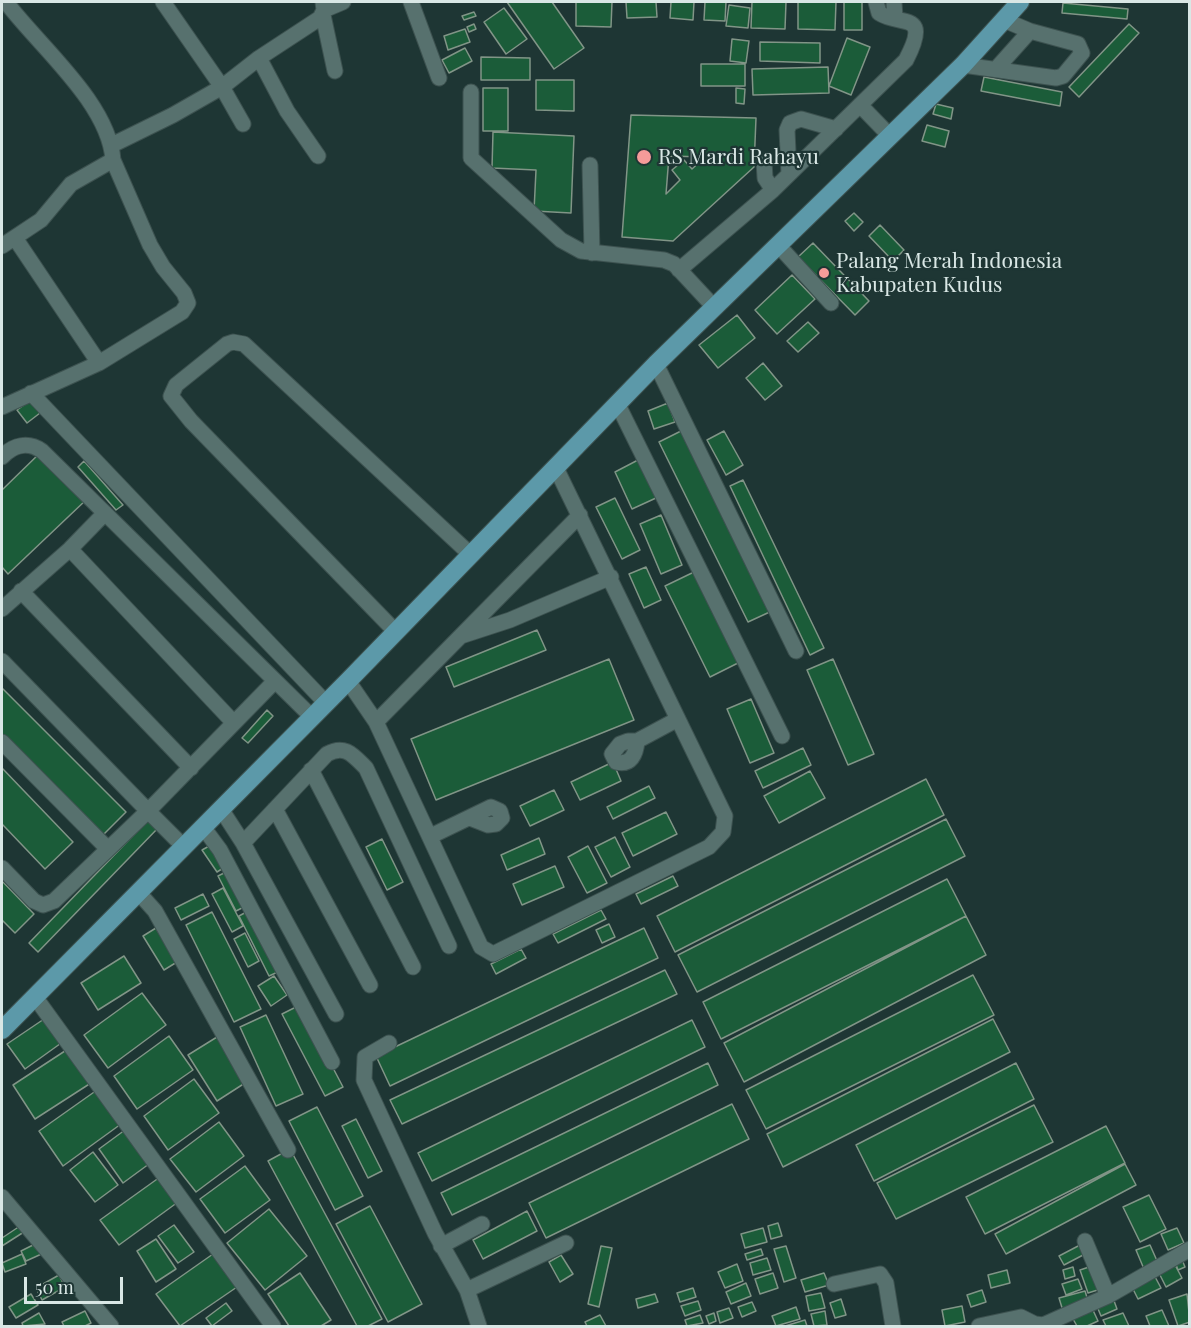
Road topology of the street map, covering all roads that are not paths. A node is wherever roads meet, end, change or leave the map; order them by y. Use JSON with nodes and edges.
{"nodes":[{"id":1,"x":163,"y":2,"type":"edge"},
{"id":2,"x":343,"y":2,"type":"edge"},
{"id":3,"x":411,"y":2,"type":"edge"},
{"id":4,"x":876,"y":2,"type":"edge"},
{"id":5,"x":1020,"y":2,"type":"edge"},
{"id":6,"x":323,"y":9,"type":"edge"},
{"id":7,"x":895,"y":9,"type":"edge"},
{"id":8,"x":8,"y":12,"type":"edge"},
{"id":9,"x":1004,"y":20,"type":"junction"},
{"id":10,"x":1030,"y":31,"type":"junction"},
{"id":11,"x":259,"y":58,"type":"junction"},
{"id":12,"x":963,"y":65,"type":"junction"},
{"id":13,"x":996,"y":69,"type":"junction"},
{"id":14,"x":335,"y":71,"type":"dead end"},
{"id":15,"x":439,"y":78,"type":"dead end"},
{"id":16,"x":222,"y":87,"type":"junction"},
{"id":17,"x":471,"y":92,"type":"dead end"},
{"id":18,"x":860,"y":105,"type":"junction"},
{"id":19,"x":243,"y":124,"type":"dead end"},
{"id":20,"x":836,"y":129,"type":"junction"},
{"id":21,"x":890,"y":136,"type":"junction"},
{"id":22,"x":112,"y":152,"type":"junction"},
{"id":23,"x":318,"y":156,"type":"dead end"},
{"id":24,"x":764,"y":161,"type":"dead end"},
{"id":25,"x":590,"y":165,"type":"dead end"},
{"id":26,"x":789,"y":174,"type":"junction"},
{"id":27,"x":772,"y":190,"type":"junction"},
{"id":28,"x":15,"y":238,"type":"junction"},
{"id":29,"x":778,"y":245,"type":"junction"},
{"id":30,"x":2,"y":246,"type":"edge"},
{"id":31,"x":592,"y":253,"type":"junction"},
{"id":32,"x":680,"y":270,"type":"junction"},
{"id":33,"x":831,"y":303,"type":"dead end"},
{"id":34,"x":714,"y":307,"type":"junction"},
{"id":35,"x":99,"y":363,"type":"junction"},
{"id":36,"x":657,"y":364,"type":"junction"},
{"id":37,"x":31,"y":393,"type":"junction"},
{"id":38,"x":618,"y":405,"type":"junction"},
{"id":39,"x":2,"y":407,"type":"edge"},
{"id":40,"x":2,"y":457,"type":"edge"},
{"id":41,"x":556,"y":468,"type":"junction"},
{"id":42,"x":105,"y":513,"type":"junction"},
{"id":43,"x":580,"y":514,"type":"junction"},
{"id":44,"x":70,"y":549,"type":"junction"},
{"id":45,"x":470,"y":554,"type":"junction"},
{"id":46,"x":611,"y":577,"type":"junction"},
{"id":47,"x":21,"y":591,"type":"junction"},
{"id":48,"x":504,"y":592,"type":"junction"},
{"id":49,"x":2,"y":609,"type":"edge"},
{"id":50,"x":510,"y":620,"type":"junction"},
{"id":51,"x":396,"y":632,"type":"junction"},
{"id":52,"x":458,"y":637,"type":"junction"},
{"id":53,"x":796,"y":651,"type":"dead end"},
{"id":54,"x":2,"y":661,"type":"edge"},
{"id":55,"x":275,"y":681,"type":"junction"},
{"id":56,"x":348,"y":681,"type":"junction"},
{"id":57,"x":325,"y":702,"type":"junction"},
{"id":58,"x":312,"y":717,"type":"junction"},
{"id":59,"x":678,"y":718,"type":"junction"},
{"id":60,"x":376,"y":722,"type":"junction"},
{"id":61,"x":234,"y":723,"type":"junction"},
{"id":62,"x":782,"y":736,"type":"dead end"},
{"id":63,"x":637,"y":741,"type":"dead end"},
{"id":64,"x":2,"y":742,"type":"edge"},
{"id":65,"x":191,"y":768,"type":"junction"},
{"id":66,"x":311,"y":770,"type":"junction"},
{"id":67,"x":221,"y":809,"type":"junction"},
{"id":68,"x":275,"y":810,"type":"junction"},
{"id":69,"x":148,"y":811,"type":"junction"},
{"id":70,"x":470,"y":818,"type":"dead end"},
{"id":71,"x":203,"y":827,"type":"junction"},
{"id":72,"x":431,"y":836,"type":"junction"},
{"id":73,"x":243,"y":843,"type":"junction"},
{"id":74,"x":183,"y":847,"type":"junction"},
{"id":75,"x":108,"y":849,"type":"junction"},
{"id":76,"x":2,"y":868,"type":"edge"},
{"id":77,"x":138,"y":892,"type":"junction"},
{"id":78,"x":449,"y":946,"type":"dead end"},
{"id":79,"x":413,"y":967,"type":"dead end"},
{"id":80,"x":369,"y":985,"type":"dead end"},
{"id":81,"x":35,"y":997,"type":"junction"},
{"id":82,"x":336,"y":1014,"type":"dead end"},
{"id":83,"x":2,"y":1029,"type":"edge"},
{"id":84,"x":389,"y":1043,"type":"dead end"},
{"id":85,"x":332,"y":1062,"type":"dead end"},
{"id":86,"x":288,"y":1150,"type":"dead end"},
{"id":87,"x":2,"y":1197,"type":"edge"},
{"id":88,"x":482,"y":1224,"type":"dead end"},
{"id":89,"x":1085,"y":1241,"type":"dead end"},
{"id":90,"x":566,"y":1243,"type":"dead end"},
{"id":91,"x":441,"y":1245,"type":"junction"},
{"id":92,"x":1190,"y":1249,"type":"edge"},
{"id":93,"x":834,"y":1284,"type":"dead end"},
{"id":94,"x":467,"y":1290,"type":"junction"},
{"id":95,"x":1108,"y":1296,"type":"junction"},
{"id":96,"x":111,"y":1326,"type":"edge"},
{"id":97,"x":273,"y":1326,"type":"edge"},
{"id":98,"x":479,"y":1326,"type":"edge"},
{"id":99,"x":892,"y":1326,"type":"edge"},
{"id":100,"x":979,"y":1326,"type":"edge"}],
"edges":[{"from":1,"to":16,"type":"street"},
{"from":2,"to":6,"type":"street"},
{"from":3,"to":15,"type":"street"},
{"from":4,"to":7,"type":"street"},
{"from":5,"to":9,"type":"main road"},
{"from":6,"to":11,"type":"street"},
{"from":6,"to":14,"type":"street"},
{"from":7,"to":18,"type":"street"},
{"from":8,"to":22,"type":"street"},
{"from":9,"to":10,"type":"street"},
{"from":9,"to":12,"type":"main road"},
{"from":10,"to":13,"type":"street"},
{"from":10,"to":13,"type":"street"},
{"from":11,"to":16,"type":"street"},
{"from":11,"to":23,"type":"street"},
{"from":12,"to":13,"type":"street"},
{"from":12,"to":21,"type":"main road"},
{"from":16,"to":19,"type":"street"},
{"from":16,"to":22,"type":"street"},
{"from":17,"to":31,"type":"street"},
{"from":18,"to":20,"type":"street"},
{"from":18,"to":21,"type":"street"},
{"from":20,"to":26,"type":"street"},
{"from":20,"to":26,"type":"street"},
{"from":21,"to":29,"type":"main road"},
{"from":22,"to":28,"type":"street"},
{"from":22,"to":35,"type":"street"},
{"from":24,"to":27,"type":"street"},
{"from":25,"to":31,"type":"street"},
{"from":26,"to":27,"type":"street"},
{"from":27,"to":32,"type":"street"},
{"from":28,"to":30,"type":"street"},
{"from":28,"to":35,"type":"street"},
{"from":29,"to":33,"type":"street"},
{"from":29,"to":34,"type":"main road"},
{"from":31,"to":32,"type":"street"},
{"from":32,"to":34,"type":"street"},
{"from":34,"to":36,"type":"main road"},
{"from":35,"to":37,"type":"street"},
{"from":36,"to":38,"type":"main road"},
{"from":36,"to":53,"type":"street"},
{"from":37,"to":39,"type":"street"},
{"from":37,"to":57,"type":"street"},
{"from":38,"to":41,"type":"main road"},
{"from":38,"to":62,"type":"street"},
{"from":40,"to":42,"type":"street"},
{"from":41,"to":43,"type":"street"},
{"from":41,"to":45,"type":"main road"},
{"from":42,"to":44,"type":"street"},
{"from":42,"to":55,"type":"street"},
{"from":43,"to":46,"type":"street"},
{"from":43,"to":48,"type":"street"},
{"from":44,"to":47,"type":"street"},
{"from":44,"to":61,"type":"street"},
{"from":45,"to":51,"type":"main road"},
{"from":45,"to":51,"type":"street"},
{"from":46,"to":50,"type":"street"},
{"from":46,"to":59,"type":"street"},
{"from":47,"to":49,"type":"street"},
{"from":47,"to":65,"type":"street"},
{"from":48,"to":50,"type":"street"},
{"from":48,"to":52,"type":"street"},
{"from":50,"to":52,"type":"street"},
{"from":51,"to":56,"type":"main road"},
{"from":52,"to":60,"type":"street"},
{"from":54,"to":69,"type":"street"},
{"from":55,"to":58,"type":"street"},
{"from":55,"to":61,"type":"street"},
{"from":56,"to":57,"type":"main road"},
{"from":56,"to":60,"type":"street"},
{"from":57,"to":58,"type":"main road"},
{"from":58,"to":67,"type":"main road"},
{"from":59,"to":63,"type":"street"},
{"from":59,"to":72,"type":"street"},
{"from":60,"to":72,"type":"street"},
{"from":61,"to":65,"type":"street"},
{"from":64,"to":75,"type":"street"},
{"from":65,"to":69,"type":"street"},
{"from":66,"to":68,"type":"street"},
{"from":66,"to":78,"type":"street"},
{"from":66,"to":79,"type":"street"},
{"from":67,"to":71,"type":"main road"},
{"from":67,"to":73,"type":"street"},
{"from":68,"to":73,"type":"street"},
{"from":68,"to":80,"type":"street"},
{"from":69,"to":74,"type":"street"},
{"from":69,"to":75,"type":"street"},
{"from":70,"to":72,"type":"street"},
{"from":71,"to":74,"type":"main road"},
{"from":71,"to":85,"type":"street"},
{"from":73,"to":82,"type":"street"},
{"from":74,"to":77,"type":"main road"},
{"from":75,"to":76,"type":"street"},
{"from":77,"to":81,"type":"main road"},
{"from":77,"to":86,"type":"street"},
{"from":81,"to":83,"type":"main road"},
{"from":81,"to":97,"type":"street"},
{"from":84,"to":91,"type":"street"},
{"from":87,"to":96,"type":"street"},
{"from":88,"to":91,"type":"street"},
{"from":89,"to":95,"type":"street"},
{"from":90,"to":94,"type":"street"},
{"from":91,"to":94,"type":"street"},
{"from":92,"to":95,"type":"street"},
{"from":93,"to":99,"type":"street"},
{"from":94,"to":98,"type":"street"},
{"from":95,"to":100,"type":"street"}]}
